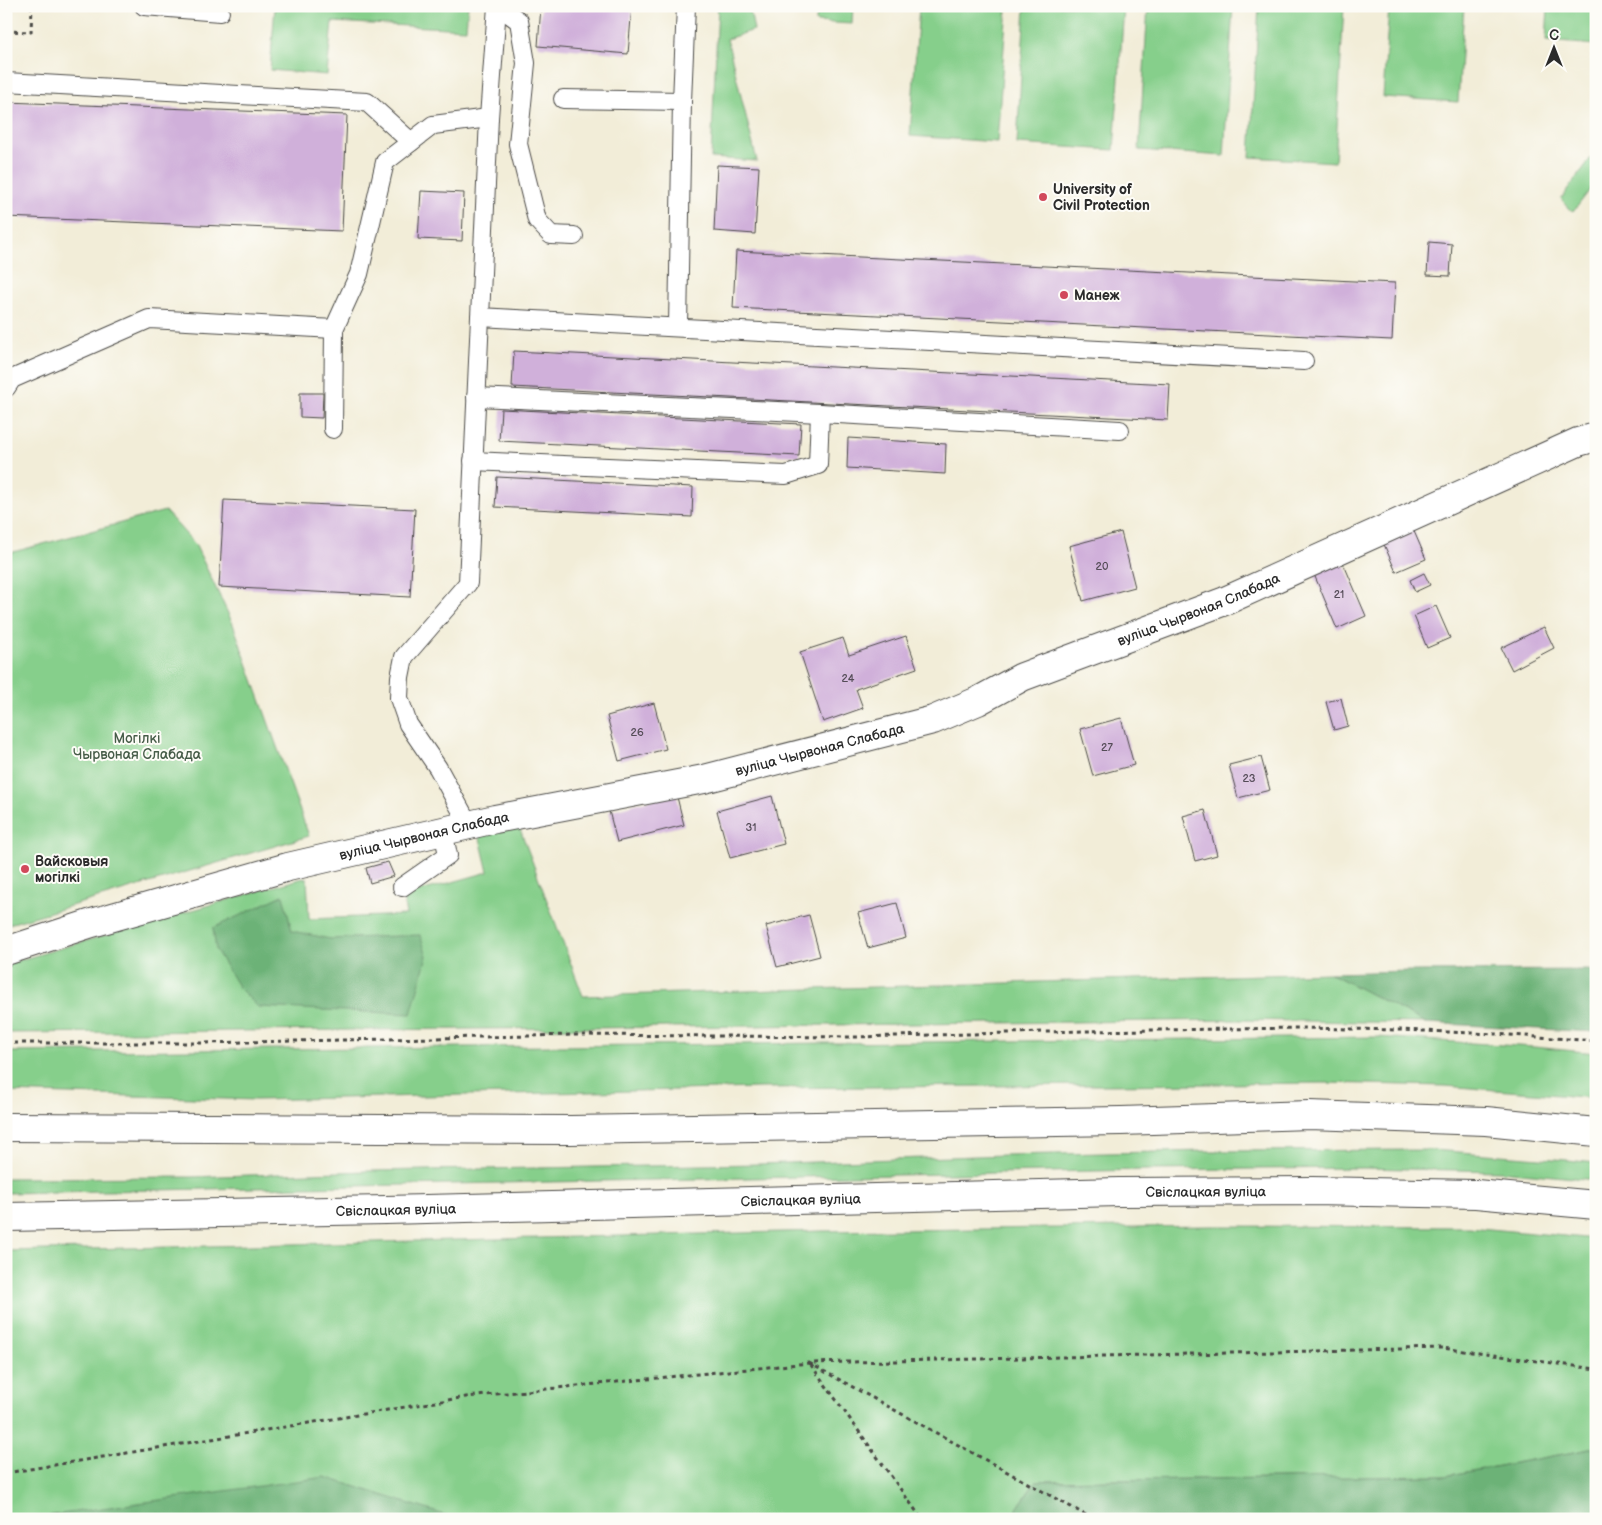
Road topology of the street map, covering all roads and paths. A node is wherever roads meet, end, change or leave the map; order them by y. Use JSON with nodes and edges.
{"nodes":[{"id":1,"x":32,"y":6,"type":"edge"},
{"id":2,"x":144,"y":6,"type":"edge"},
{"id":3,"x":498,"y":6,"type":"edge"},
{"id":4,"x":686,"y":6,"type":"edge"},
{"id":5,"x":220,"y":12,"type":"dead end"},
{"id":6,"x":6,"y":31,"type":"edge"},
{"id":7,"x":6,"y":82,"type":"edge"},
{"id":8,"x":563,"y":99,"type":"dead end"},
{"id":9,"x":682,"y":101,"type":"junction"},
{"id":10,"x":489,"y":118,"type":"junction"},
{"id":11,"x":411,"y":142,"type":"junction"},
{"id":12,"x":574,"y":236,"type":"dead end"},
{"id":13,"x":480,"y":317,"type":"junction"},
{"id":14,"x":678,"y":327,"type":"junction"},
{"id":15,"x":334,"y":329,"type":"junction"},
{"id":16,"x":1304,"y":361,"type":"dead end"},
{"id":17,"x":6,"y":388,"type":"edge"},
{"id":18,"x":476,"y":396,"type":"junction"},
{"id":19,"x":820,"y":413,"type":"junction"},
{"id":20,"x":333,"y":429,"type":"dead end"},
{"id":21,"x":1120,"y":430,"type":"dead end"},
{"id":22,"x":1596,"y":437,"type":"edge"},
{"id":23,"x":473,"y":461,"type":"junction"},
{"id":24,"x":469,"y":825,"type":"junction"},
{"id":25,"x":443,"y":831,"type":"junction"},
{"id":26,"x":402,"y":887,"type":"dead end"},
{"id":27,"x":6,"y":951,"type":"edge"},
{"id":28,"x":1596,"y":1042,"type":"edge"},
{"id":29,"x":6,"y":1043,"type":"edge"},
{"id":30,"x":6,"y":1127,"type":"edge"},
{"id":31,"x":1596,"y":1132,"type":"edge"},
{"id":32,"x":1596,"y":1205,"type":"edge"},
{"id":33,"x":6,"y":1217,"type":"edge"},
{"id":34,"x":809,"y":1363,"type":"junction"},
{"id":35,"x":1596,"y":1369,"type":"edge"},
{"id":36,"x":6,"y":1473,"type":"edge"},
{"id":37,"x":922,"y":1519,"type":"edge"},
{"id":38,"x":1093,"y":1519,"type":"edge"}],
"edges":[{"from":1,"to":6,"type":"path"},
{"from":2,"to":5,"type":"lane"},
{"from":3,"to":10,"type":"lane"},
{"from":3,"to":12,"type":"lane"},
{"from":4,"to":9,"type":"lane"},
{"from":7,"to":11,"type":"lane"},
{"from":8,"to":9,"type":"lane"},
{"from":9,"to":14,"type":"lane"},
{"from":10,"to":11,"type":"lane"},
{"from":10,"to":13,"type":"lane"},
{"from":11,"to":15,"type":"lane"},
{"from":13,"to":14,"type":"lane"},
{"from":13,"to":18,"type":"lane"},
{"from":14,"to":16,"type":"lane"},
{"from":15,"to":17,"type":"lane"},
{"from":15,"to":20,"type":"lane"},
{"from":18,"to":19,"type":"lane"},
{"from":18,"to":23,"type":"lane"},
{"from":19,"to":21,"type":"lane"},
{"from":19,"to":23,"type":"lane"},
{"from":22,"to":24,"type":"main road","name":"вуліца Чырвоная Слабада"},
{"from":23,"to":24,"type":"lane"},
{"from":24,"to":25,"type":"main road","name":"вуліца Чырвоная Слабада"},
{"from":25,"to":26,"type":"lane"},
{"from":25,"to":27,"type":"main road","name":"вуліца Чырвоная Слабада"},
{"from":28,"to":29,"type":"path"},
{"from":30,"to":31,"type":"main road"},
{"from":32,"to":33,"type":"main road","name":"Свіслацкая вуліца"},
{"from":34,"to":35,"type":"path"},
{"from":34,"to":36,"type":"path"},
{"from":34,"to":37,"type":"path"},
{"from":34,"to":38,"type":"path"}]}
